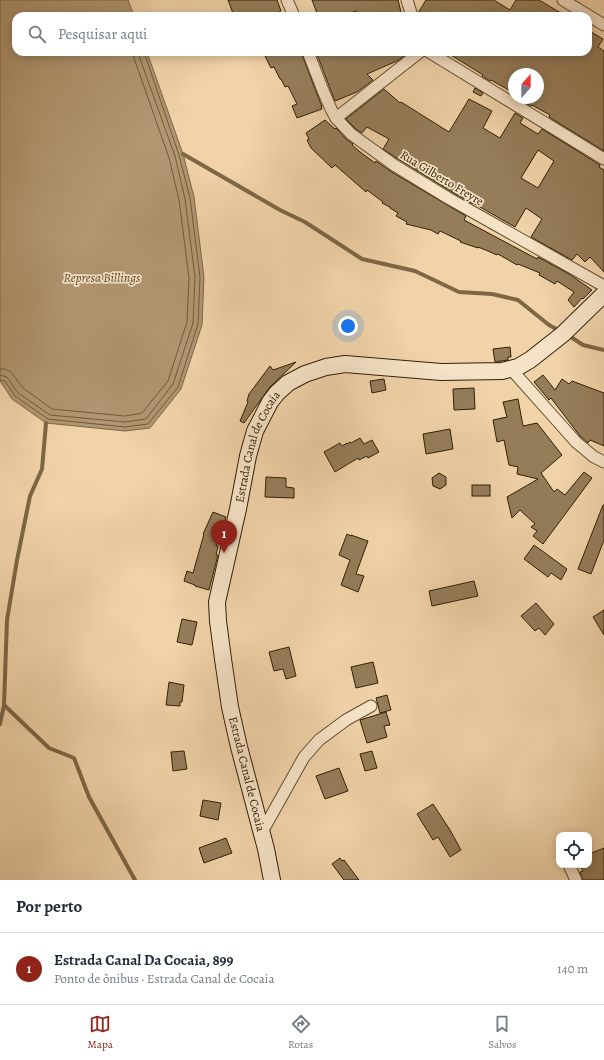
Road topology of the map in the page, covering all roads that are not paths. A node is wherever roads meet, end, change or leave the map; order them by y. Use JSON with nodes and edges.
{"nodes":[{"id":1,"x":287,"y":0,"type":"edge"},
{"id":2,"x":407,"y":0,"type":"edge"},
{"id":3,"x":563,"y":0,"type":"edge"},
{"id":4,"x":292,"y":12,"type":"edge"},
{"id":5,"x":411,"y":12,"type":"edge"},
{"id":6,"x":583,"y":12,"type":"edge"},
{"id":7,"x":592,"y":18,"type":"edge"},
{"id":8,"x":604,"y":25,"type":"edge"},
{"id":9,"x":310,"y":56,"type":"edge"},
{"id":10,"x":415,"y":56,"type":"edge"},
{"id":11,"x":435,"y":56,"type":"edge"},
{"id":12,"x":336,"y":118,"type":"junction"},
{"id":13,"x":604,"y":159,"type":"edge"},
{"id":14,"x":604,"y":286,"type":"edge"},
{"id":15,"x":604,"y":294,"type":"edge"},
{"id":16,"x":511,"y":369,"type":"junction"},
{"id":17,"x":604,"y":462,"type":"edge"},
{"id":18,"x":371,"y":706,"type":"dead end"},
{"id":19,"x":262,"y":832,"type":"junction"},
{"id":20,"x":570,"y":868,"type":"edge"},
{"id":21,"x":272,"y":880,"type":"edge"},
{"id":22,"x":576,"y":880,"type":"edge"}],
"edges":[{"from":1,"to":4,"type":"street"},
{"from":2,"to":5,"type":"street"},
{"from":3,"to":6,"type":"street"},
{"from":7,"to":8,"type":"street"},
{"from":9,"to":12,"type":"street","name":"Rua Gilberto Freyre"},
{"from":10,"to":12,"type":"street"},
{"from":11,"to":13,"type":"street"},
{"from":12,"to":14,"type":"street","name":"Rua Gilberto Freyre"},
{"from":15,"to":16,"type":"main road","name":"Estrada Canal de Cocaia"},
{"from":16,"to":17,"type":"street"},
{"from":16,"to":19,"type":"main road","name":"Estrada Canal de Cocaia"},
{"from":18,"to":19,"type":"street"},
{"from":19,"to":21,"type":"main road","name":"Estrada Canal de Cocaia"},
{"from":20,"to":22,"type":"street"}]}
